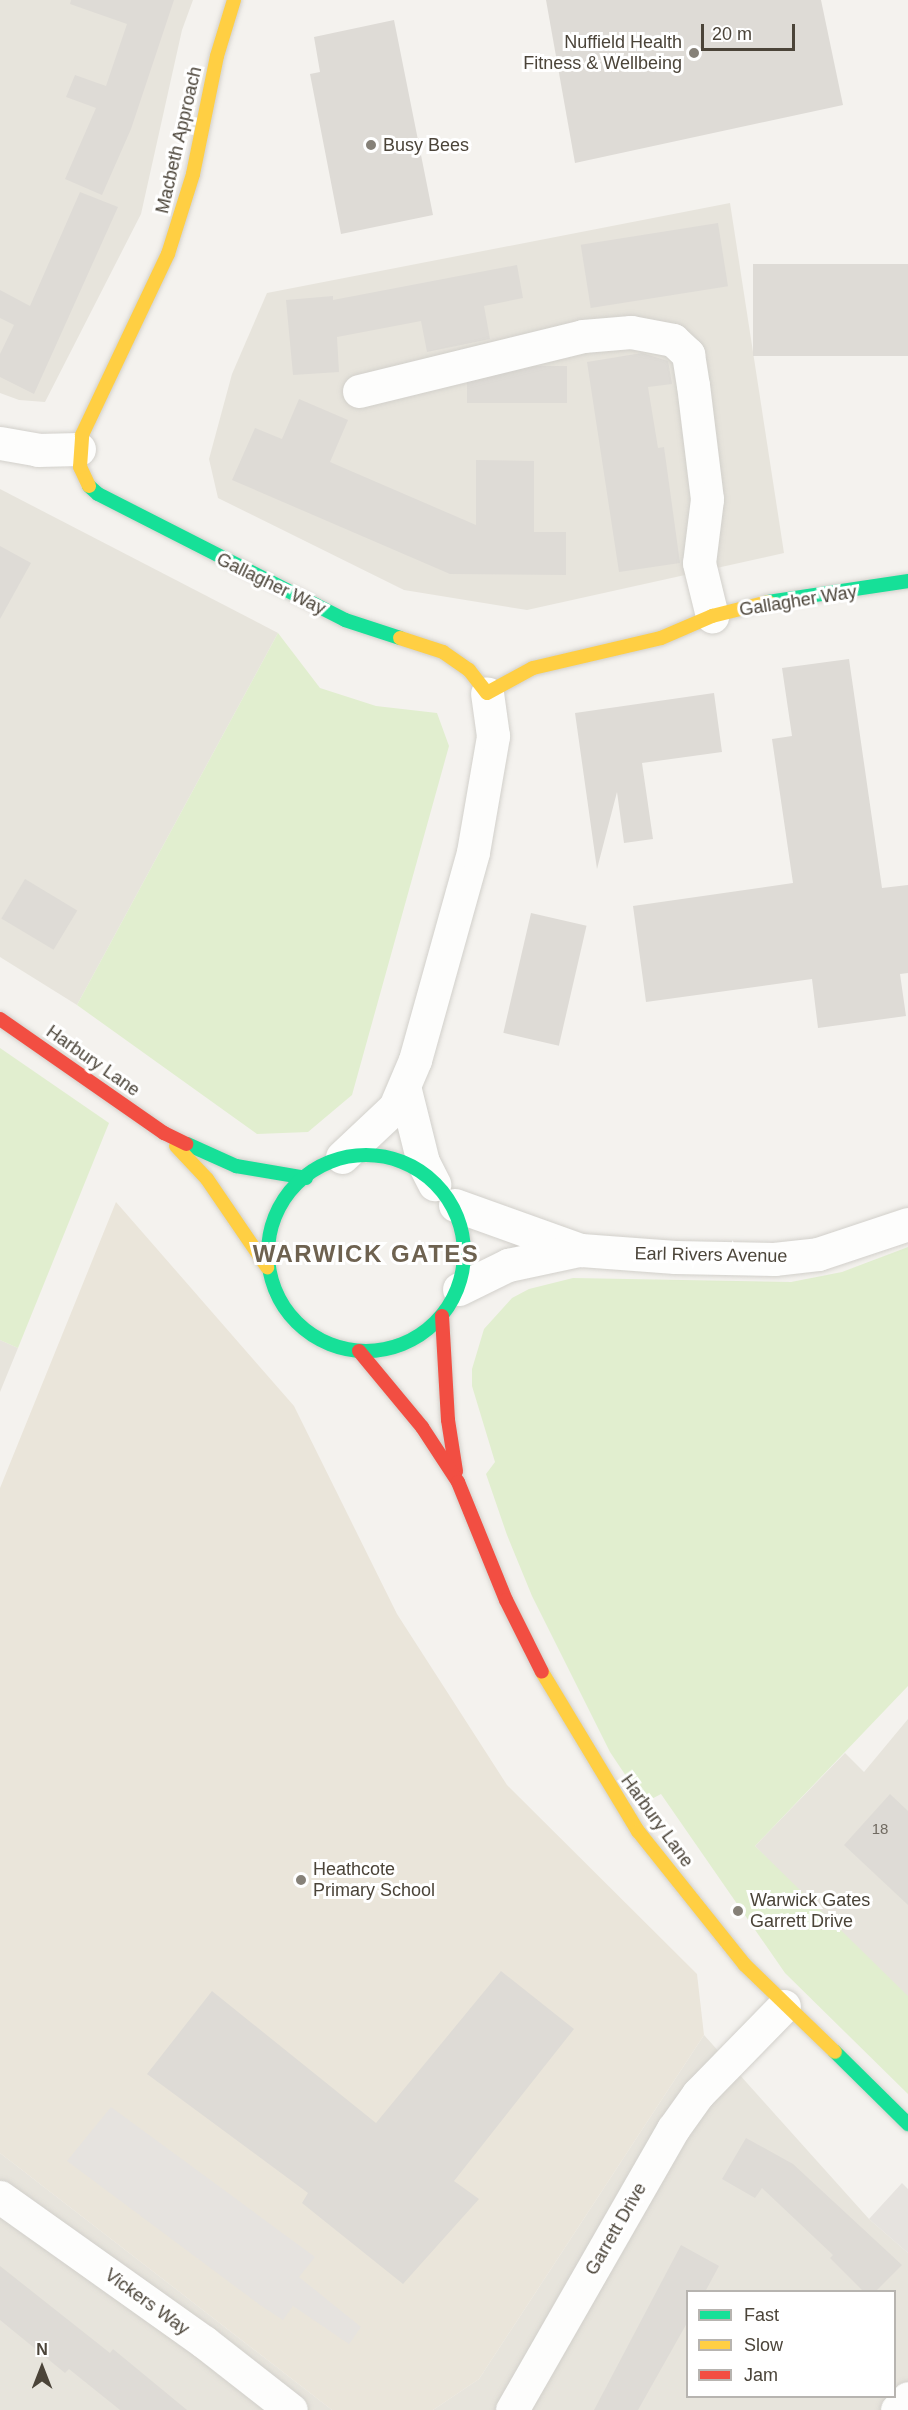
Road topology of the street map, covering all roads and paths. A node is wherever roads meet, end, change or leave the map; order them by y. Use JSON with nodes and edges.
{"nodes":[{"id":1,"x":234,"y":0,"type":"edge"},
{"id":2,"x":359,"y":391,"type":"dead end"},
{"id":3,"x":0,"y":443,"type":"edge"},
{"id":4,"x":80,"y":449,"type":"junction"},
{"id":5,"x":908,"y":581,"type":"edge"},
{"id":6,"x":712,"y":616,"type":"junction"},
{"id":7,"x":487,"y":693,"type":"junction"},
{"id":8,"x":0,"y":1019,"type":"edge"},
{"id":9,"x":405,"y":1090,"type":"junction"},
{"id":10,"x":164,"y":1133,"type":"junction"},
{"id":11,"x":342,"y":1157,"type":"junction"},
{"id":12,"x":306,"y":1178,"type":"junction"},
{"id":13,"x":444,"y":1195,"type":"junction"},
{"id":14,"x":908,"y":1224,"type":"edge"},
{"id":15,"x":580,"y":1250,"type":"junction"},
{"id":16,"x":267,"y":1267,"type":"junction"},
{"id":17,"x":451,"y":1303,"type":"junction"},
{"id":18,"x":359,"y":1351,"type":"junction"},
{"id":19,"x":458,"y":1482,"type":"junction"},
{"id":20,"x":784,"y":2006,"type":"junction"},
{"id":21,"x":908,"y":2124,"type":"edge"},
{"id":22,"x":3,"y":2205,"type":"edge"},
{"id":23,"x":908,"y":2398,"type":"edge"},
{"id":24,"x":291,"y":2410,"type":"edge"},
{"id":25,"x":512,"y":2410,"type":"edge"},
{"id":26,"x":897,"y":2410,"type":"edge"}],
"edges":[{"from":1,"to":4,"type":"street","name":"Macbeth Approach"},
{"from":2,"to":6,"type":"street"},
{"from":3,"to":4,"type":"street"},
{"from":4,"to":7,"type":"street","name":"Gallagher Way"},
{"from":5,"to":6,"type":"street","name":"Gallagher Way"},
{"from":6,"to":7,"type":"street","name":"Gallagher Way"},
{"from":7,"to":9,"type":"street"},
{"from":8,"to":10,"type":"street","name":"Harbury Lane"},
{"from":9,"to":11,"type":"street"},
{"from":9,"to":13,"type":"street"},
{"from":10,"to":12,"type":"street","name":"Harbury Lane"},
{"from":10,"to":16,"type":"street","name":"Harbury Lane"},
{"from":11,"to":12,"type":"street"},
{"from":11,"to":13,"type":"street"},
{"from":12,"to":16,"type":"street"},
{"from":13,"to":15,"type":"street","name":"Earl Rivers Avenue"},
{"from":13,"to":17,"type":"street"},
{"from":14,"to":15,"type":"street","name":"Earl Rivers Avenue"},
{"from":15,"to":17,"type":"street","name":"Earl Rivers Avenue"},
{"from":16,"to":18,"type":"street"},
{"from":17,"to":18,"type":"street"},
{"from":17,"to":19,"type":"street","name":"Harbury Lane"},
{"from":18,"to":19,"type":"street","name":"Harbury Lane"},
{"from":19,"to":20,"type":"street","name":"Harbury Lane"},
{"from":20,"to":21,"type":"street","name":"Harbury Lane"},
{"from":20,"to":25,"type":"street","name":"Garrett Drive"},
{"from":22,"to":24,"type":"street","name":"Vickers Way"},
{"from":23,"to":26,"type":"street"}]}
